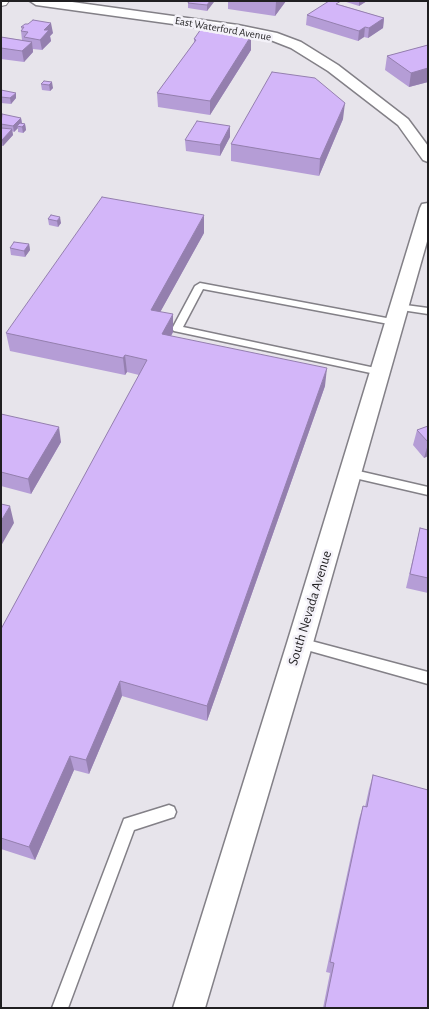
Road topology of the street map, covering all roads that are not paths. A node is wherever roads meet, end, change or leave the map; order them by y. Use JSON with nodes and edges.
{"nodes":[{"id":1,"x":36,"y":1,"type":"edge"},
{"id":2,"x":428,"y":157,"type":"edge"},
{"id":3,"x":426,"y":218,"type":"edge"},
{"id":4,"x":428,"y":311,"type":"edge"},
{"id":5,"x":396,"y":315,"type":"junction"},
{"id":6,"x":380,"y":372,"type":"junction"},
{"id":7,"x":350,"y":473,"type":"junction"},
{"id":8,"x":428,"y":491,"type":"edge"},
{"id":9,"x":300,"y":643,"type":"junction"},
{"id":10,"x":428,"y":678,"type":"edge"},
{"id":11,"x":170,"y":812,"type":"dead end"},
{"id":12,"x":60,"y":1008,"type":"edge"},
{"id":13,"x":189,"y":1008,"type":"edge"}],
"edges":[{"from":1,"to":2,"type":"street","name":"East Waterford Avenue"},
{"from":3,"to":5,"type":"street","name":"South Nevada Avenue"},
{"from":4,"to":5,"type":"lane"},
{"from":5,"to":6,"type":"street","name":"South Nevada Avenue"},
{"from":5,"to":6,"type":"lane"},
{"from":6,"to":7,"type":"street","name":"South Nevada Avenue"},
{"from":7,"to":8,"type":"lane"},
{"from":7,"to":9,"type":"street","name":"South Nevada Avenue"},
{"from":9,"to":10,"type":"lane"},
{"from":9,"to":13,"type":"street","name":"South Nevada Avenue"},
{"from":11,"to":12,"type":"lane"}]}
